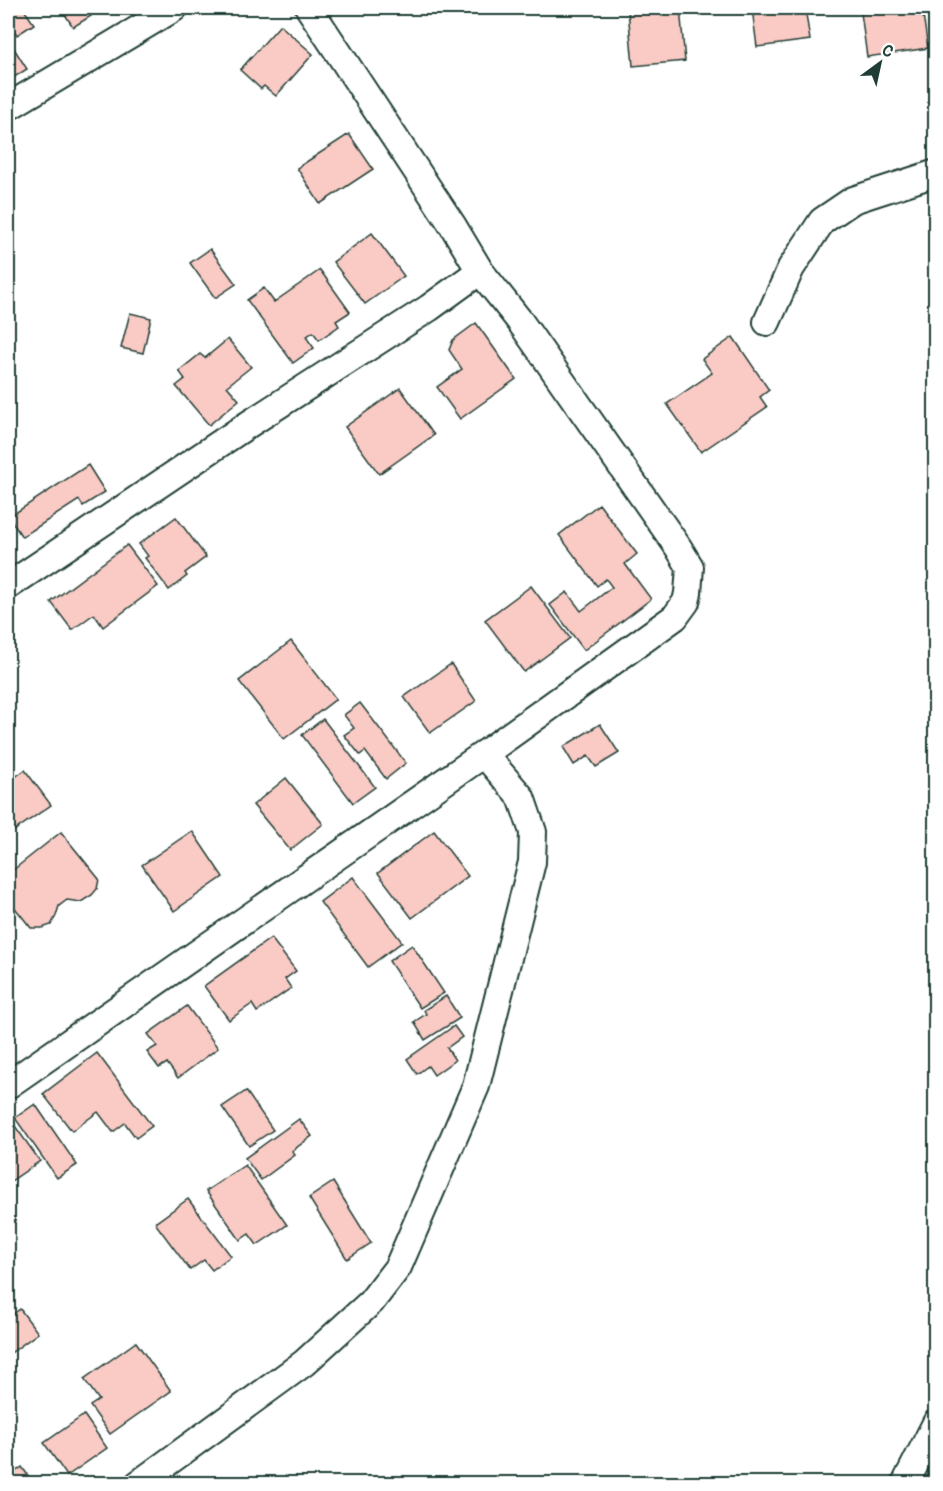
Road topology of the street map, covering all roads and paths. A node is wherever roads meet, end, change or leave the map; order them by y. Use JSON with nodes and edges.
{"nodes":[{"id":1,"x":174,"y":8,"type":"edge"},
{"id":2,"x":309,"y":8,"type":"edge"},
{"id":3,"x":8,"y":107,"type":"edge"},
{"id":4,"x":936,"y":173,"type":"edge"},
{"id":5,"x":480,"y":271,"type":"junction"},
{"id":6,"x":767,"y":322,"type":"dead end"},
{"id":7,"x":8,"y":586,"type":"edge"},
{"id":8,"x":484,"y":754,"type":"junction"},
{"id":9,"x":8,"y":1085,"type":"edge"},
{"id":10,"x":936,"y":1423,"type":"edge"},
{"id":11,"x":138,"y":1484,"type":"edge"},
{"id":12,"x":905,"y":1484,"type":"edge"}],
"edges":[{"from":1,"to":3,"type":"street"},
{"from":2,"to":5,"type":"street"},
{"from":4,"to":6,"type":"street"},
{"from":5,"to":7,"type":"street"},
{"from":5,"to":8,"type":"street"},
{"from":8,"to":9,"type":"street"},
{"from":8,"to":11,"type":"street"},
{"from":10,"to":12,"type":"street"}]}
